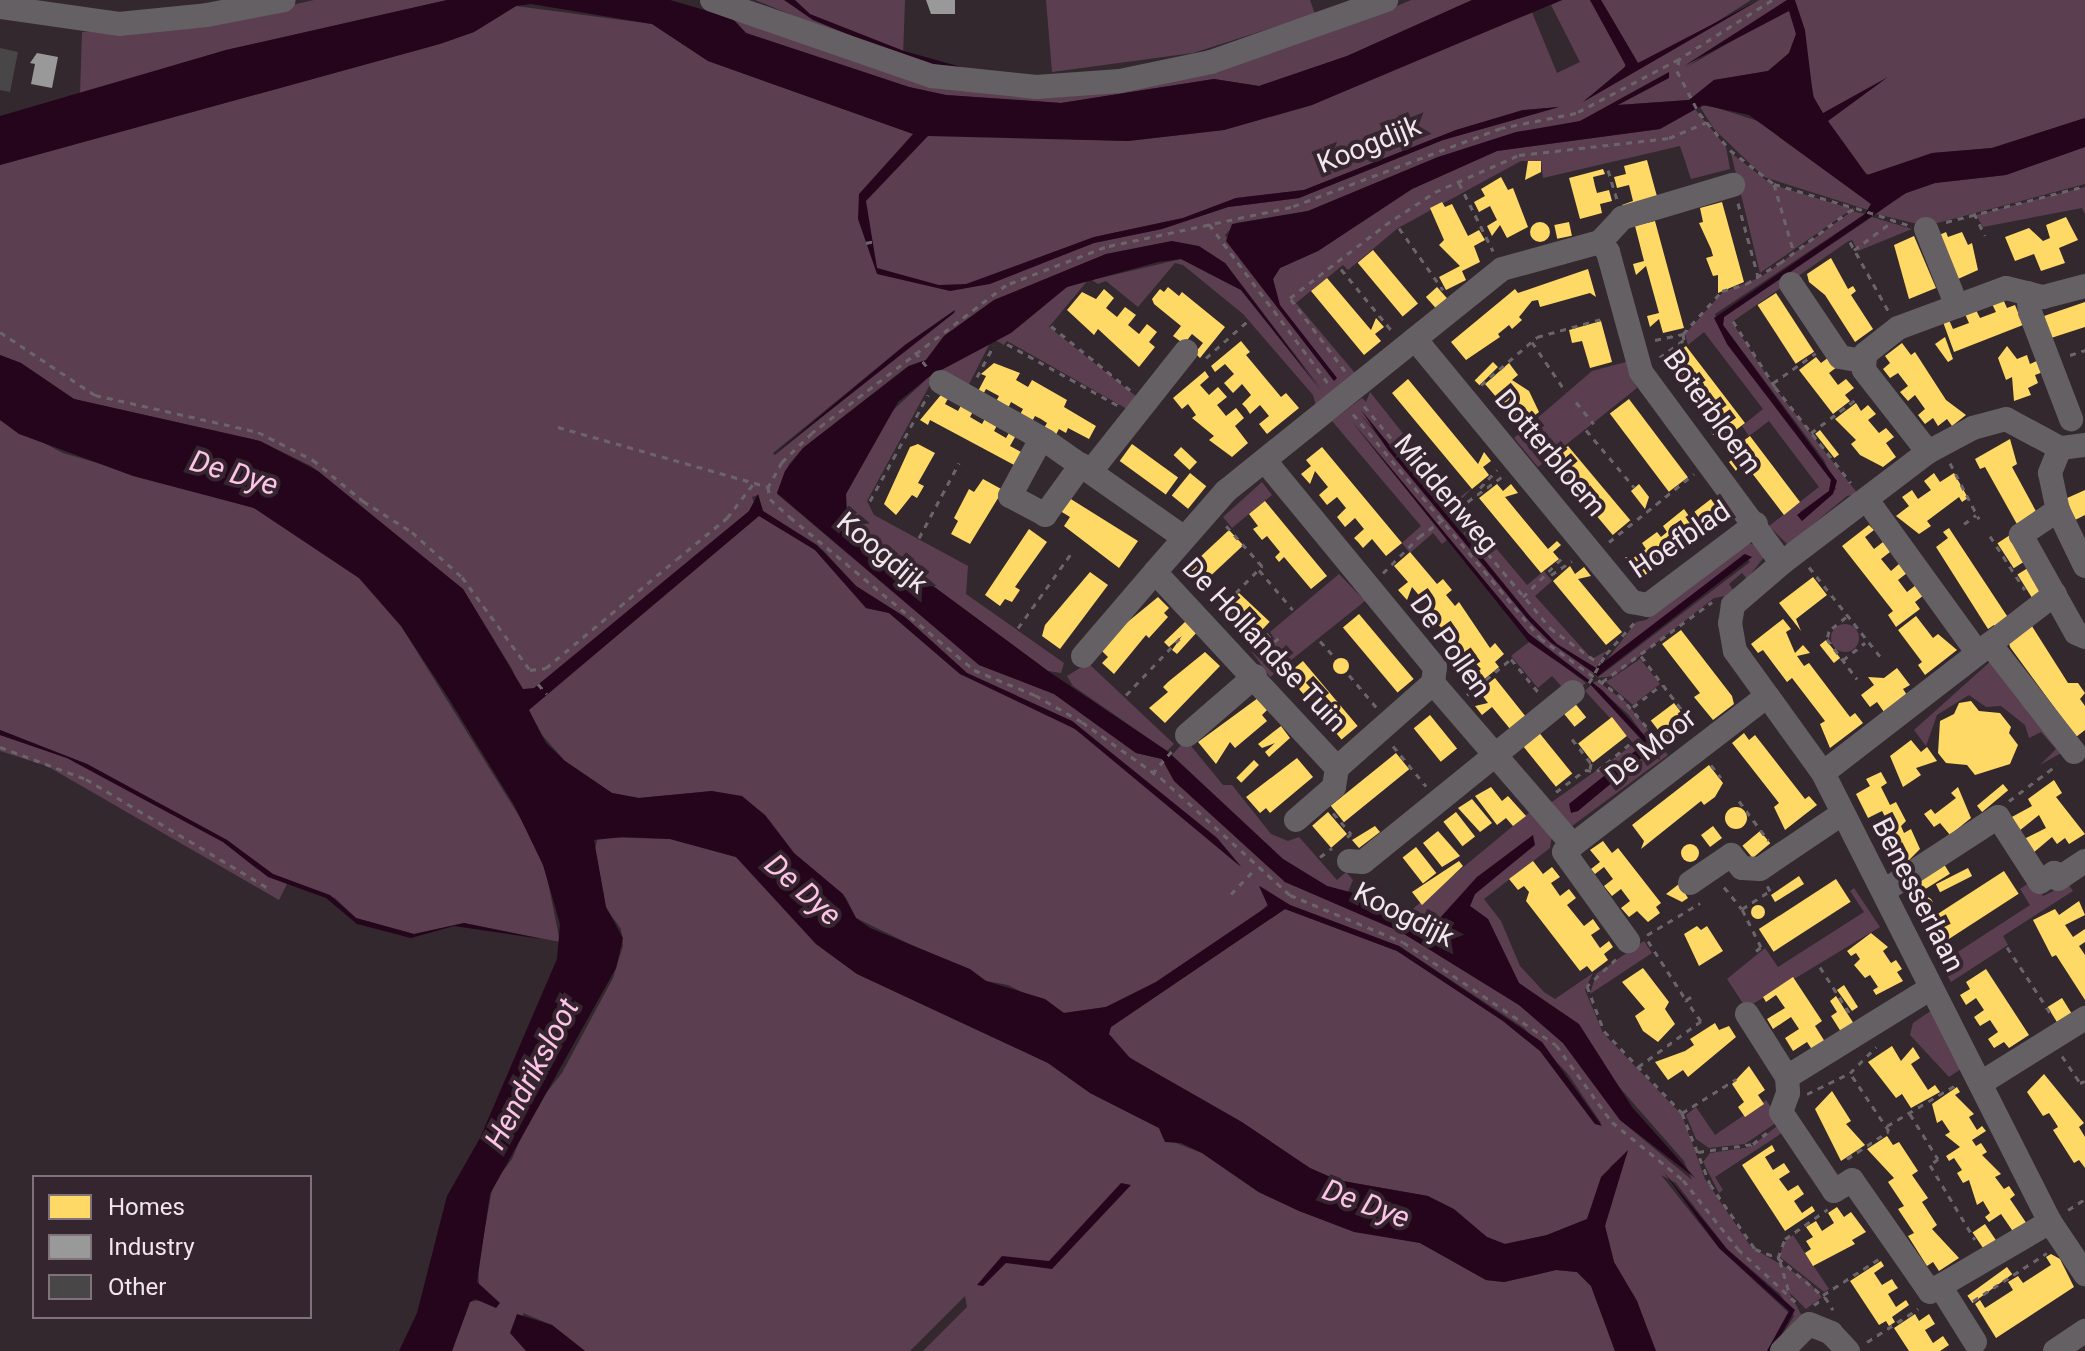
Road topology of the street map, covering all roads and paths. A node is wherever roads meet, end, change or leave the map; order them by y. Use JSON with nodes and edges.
{"nodes":[{"id":1,"x":284,"y":0,"type":"edge"},
{"id":2,"x":712,"y":0,"type":"edge"},
{"id":3,"x":1386,"y":0,"type":"edge"},
{"id":4,"x":1772,"y":0,"type":"edge"},
{"id":5,"x":0,"y":7,"type":"edge"},
{"id":6,"x":1679,"y":59,"type":"junction"},
{"id":7,"x":1707,"y":122,"type":"junction"},
{"id":8,"x":1608,"y":170,"type":"dead end"},
{"id":9,"x":1458,"y":181,"type":"junction"},
{"id":10,"x":1774,"y":184,"type":"junction"},
{"id":11,"x":1733,"y":185,"type":"joint"},
{"id":12,"x":2085,"y":186,"type":"edge"},
{"id":13,"x":1856,"y":208,"type":"junction"},
{"id":14,"x":1974,"y":213,"type":"junction"},
{"id":15,"x":1622,"y":218,"type":"junction"},
{"id":16,"x":1893,"y":221,"type":"junction"},
{"id":17,"x":1209,"y":224,"type":"junction"},
{"id":18,"x":1399,"y":228,"type":"dead end"},
{"id":19,"x":1926,"y":229,"type":"junction"},
{"id":20,"x":1985,"y":236,"type":"dead end"},
{"id":21,"x":875,"y":241,"type":"dead end"},
{"id":22,"x":1600,"y":242,"type":"junction"},
{"id":23,"x":1850,"y":242,"type":"dead end"},
{"id":24,"x":866,"y":243,"type":"dead end"},
{"id":25,"x":1854,"y":250,"type":"junction"},
{"id":26,"x":1794,"y":253,"type":"junction"},
{"id":27,"x":1341,"y":269,"type":"dead end"},
{"id":28,"x":1502,"y":269,"type":"junction"},
{"id":29,"x":1758,"y":276,"type":"junction"},
{"id":30,"x":1791,"y":284,"type":"dead end"},
{"id":31,"x":2085,"y":286,"type":"edge"},
{"id":32,"x":2028,"y":293,"type":"junction"},
{"id":33,"x":1457,"y":305,"type":"junction"},
{"id":34,"x":1957,"y":306,"type":"junction"},
{"id":35,"x":1625,"y":314,"type":"junction"},
{"id":36,"x":1249,"y":320,"type":"dead end"},
{"id":37,"x":1733,"y":321,"type":"dead end"},
{"id":38,"x":1051,"y":326,"type":"dead end"},
{"id":39,"x":1898,"y":328,"type":"junction"},
{"id":40,"x":0,"y":332,"type":"edge"},
{"id":41,"x":1683,"y":334,"type":"junction"},
{"id":42,"x":1532,"y":341,"type":"junction"},
{"id":43,"x":1410,"y":343,"type":"junction"},
{"id":44,"x":1007,"y":344,"type":"dead end"},
{"id":45,"x":1829,"y":344,"type":"junction"},
{"id":46,"x":994,"y":345,"type":"dead end"},
{"id":47,"x":915,"y":352,"type":"junction"},
{"id":48,"x":1193,"y":357,"type":"joint"},
{"id":49,"x":920,"y":358,"type":"dead end"},
{"id":50,"x":1862,"y":361,"type":"junction"},
{"id":51,"x":1638,"y":364,"type":"junction"},
{"id":52,"x":941,"y":382,"type":"joint"},
{"id":53,"x":1773,"y":383,"type":"junction"},
{"id":54,"x":1876,"y":385,"type":"junction"},
{"id":55,"x":1566,"y":392,"type":"dead end"},
{"id":56,"x":1352,"y":395,"type":"junction"},
{"id":57,"x":967,"y":396,"type":"junction"},
{"id":58,"x":1465,"y":398,"type":"junction"},
{"id":59,"x":1576,"y":402,"type":"dead end"},
{"id":60,"x":1137,"y":407,"type":"junction"},
{"id":61,"x":2071,"y":419,"type":"dead end"},
{"id":62,"x":1594,"y":424,"type":"dead end"},
{"id":63,"x":558,"y":427,"type":"dead end"},
{"id":64,"x":1586,"y":430,"type":"dead end"},
{"id":65,"x":1811,"y":433,"type":"junction"},
{"id":66,"x":1041,"y":439,"type":"junction"},
{"id":67,"x":2085,"y":445,"type":"edge"},
{"id":68,"x":2060,"y":448,"type":"junction"},
{"id":69,"x":1934,"y":449,"type":"junction"},
{"id":70,"x":1265,"y":461,"type":"junction"},
{"id":71,"x":1709,"y":462,"type":"junction"},
{"id":72,"x":959,"y":463,"type":"dead end"},
{"id":73,"x":1512,"y":463,"type":"junction"},
{"id":74,"x":1086,"y":468,"type":"junction"},
{"id":75,"x":754,"y":483,"type":"junction"},
{"id":76,"x":768,"y":487,"type":"junction"},
{"id":77,"x":1634,"y":487,"type":"dead end"},
{"id":78,"x":1481,"y":489,"type":"junction"},
{"id":79,"x":1867,"y":500,"type":"junction"},
{"id":80,"x":870,"y":501,"type":"dead end"},
{"id":81,"x":1210,"y":508,"type":"junction"},
{"id":82,"x":2058,"y":510,"type":"junction"},
{"id":83,"x":1452,"y":514,"type":"junction"},
{"id":84,"x":1443,"y":521,"type":"junction"},
{"id":85,"x":1756,"y":524,"type":"junction"},
{"id":86,"x":1964,"y":524,"type":"dead end"},
{"id":87,"x":1990,"y":536,"type":"dead end"},
{"id":88,"x":1183,"y":537,"type":"junction"},
{"id":89,"x":919,"y":538,"type":"dead end"},
{"id":90,"x":1584,"y":549,"type":"junction"},
{"id":91,"x":1070,"y":555,"type":"dead end"},
{"id":92,"x":1790,"y":557,"type":"junction"},
{"id":93,"x":2085,"y":566,"type":"edge"},
{"id":94,"x":1259,"y":570,"type":"junction"},
{"id":95,"x":1155,"y":572,"type":"junction"},
{"id":96,"x":1550,"y":574,"type":"junction"},
{"id":97,"x":1365,"y":581,"type":"junction"},
{"id":98,"x":1523,"y":597,"type":"junction"},
{"id":99,"x":2046,"y":601,"type":"junction"},
{"id":100,"x":1638,"y":604,"type":"junction"},
{"id":101,"x":1733,"y":605,"type":"junction"},
{"id":102,"x":1293,"y":610,"type":"dead end"},
{"id":103,"x":1846,"y":617,"type":"junction"},
{"id":104,"x":1205,"y":624,"type":"junction"},
{"id":105,"x":1018,"y":628,"type":"dead end"},
{"id":106,"x":1266,"y":633,"type":"dead end"},
{"id":107,"x":1281,"y":636,"type":"dead end"},
{"id":108,"x":1181,"y":637,"type":"dead end"},
{"id":109,"x":2085,"y":637,"type":"edge"},
{"id":110,"x":1320,"y":641,"type":"dead end"},
{"id":111,"x":1866,"y":642,"type":"junction"},
{"id":112,"x":1984,"y":648,"type":"junction"},
{"id":113,"x":1083,"y":656,"type":"dead end"},
{"id":114,"x":1641,"y":656,"type":"junction"},
{"id":115,"x":1336,"y":659,"type":"dead end"},
{"id":116,"x":1843,"y":660,"type":"junction"},
{"id":117,"x":1883,"y":660,"type":"dead end"},
{"id":118,"x":1599,"y":666,"type":"junction"},
{"id":119,"x":1349,"y":675,"type":"dead end"},
{"id":120,"x":1255,"y":676,"type":"junction"},
{"id":121,"x":1857,"y":679,"type":"dead end"},
{"id":122,"x":1589,"y":681,"type":"junction"},
{"id":123,"x":1602,"y":682,"type":"junction"},
{"id":124,"x":1433,"y":683,"type":"junction"},
{"id":125,"x":538,"y":684,"type":"dead end"},
{"id":126,"x":1662,"y":684,"type":"junction"},
{"id":127,"x":547,"y":694,"type":"dead end"},
{"id":128,"x":1126,"y":695,"type":"dead end"},
{"id":129,"x":1767,"y":696,"type":"junction"},
{"id":130,"x":1454,"y":706,"type":"junction"},
{"id":131,"x":1633,"y":707,"type":"junction"},
{"id":132,"x":1551,"y":708,"type":"junction"},
{"id":133,"x":1384,"y":727,"type":"junction"},
{"id":134,"x":1572,"y":739,"type":"dead end"},
{"id":135,"x":1181,"y":741,"type":"joint"},
{"id":136,"x":1706,"y":742,"type":"junction"},
{"id":137,"x":1631,"y":743,"type":"dead end"},
{"id":138,"x":0,"y":747,"type":"edge"},
{"id":139,"x":2074,"y":752,"type":"joint"},
{"id":140,"x":1494,"y":757,"type":"junction"},
{"id":141,"x":1677,"y":765,"type":"junction"},
{"id":142,"x":1337,"y":768,"type":"junction"},
{"id":143,"x":1590,"y":770,"type":"junction"},
{"id":144,"x":1823,"y":773,"type":"junction"},
{"id":145,"x":1152,"y":774,"type":"junction"},
{"id":146,"x":1321,"y":798,"type":"junction"},
{"id":147,"x":1739,"y":801,"type":"dead end"},
{"id":148,"x":1439,"y":802,"type":"junction"},
{"id":149,"x":1538,"y":806,"type":"junction"},
{"id":150,"x":1843,"y":813,"type":"junction"},
{"id":151,"x":1998,"y":817,"type":"junction"},
{"id":152,"x":1296,"y":820,"type":"dead end"},
{"id":153,"x":1573,"y":845,"type":"junction"},
{"id":154,"x":1348,"y":849,"type":"joint"},
{"id":155,"x":1781,"y":857,"type":"junction"},
{"id":156,"x":1257,"y":867,"type":"junction"},
{"id":157,"x":1756,"y":869,"type":"junction"},
{"id":158,"x":2082,"y":871,"type":"edge"},
{"id":159,"x":1690,"y":883,"type":"joint"},
{"id":160,"x":268,"y":888,"type":"dead end"},
{"id":161,"x":1884,"y":891,"type":"junction"},
{"id":162,"x":1714,"y":893,"type":"dead end"},
{"id":163,"x":1231,"y":894,"type":"dead end"},
{"id":164,"x":1742,"y":909,"type":"junction"},
{"id":165,"x":1632,"y":945,"type":"junction"},
{"id":166,"x":2007,"y":947,"type":"dead end"},
{"id":167,"x":1756,"y":951,"type":"dead end"},
{"id":168,"x":1820,"y":967,"type":"dead end"},
{"id":169,"x":1931,"y":988,"type":"junction"},
{"id":170,"x":1747,"y":1014,"type":"dead end"},
{"id":171,"x":2085,"y":1018,"type":"edge"},
{"id":172,"x":2057,"y":1036,"type":"junction"},
{"id":173,"x":1870,"y":1037,"type":"junction"},
{"id":174,"x":1638,"y":1067,"type":"junction"},
{"id":175,"x":1850,"y":1073,"type":"junction"},
{"id":176,"x":1787,"y":1077,"type":"junction"},
{"id":177,"x":1978,"y":1078,"type":"junction"},
{"id":178,"x":1736,"y":1079,"type":"dead end"},
{"id":179,"x":2085,"y":1081,"type":"edge"},
{"id":180,"x":1784,"y":1112,"type":"junction"},
{"id":181,"x":1682,"y":1113,"type":"junction"},
{"id":182,"x":1910,"y":1114,"type":"junction"},
{"id":183,"x":1886,"y":1127,"type":"junction"},
{"id":184,"x":1698,"y":1152,"type":"junction"},
{"id":185,"x":1843,"y":1186,"type":"junction"},
{"id":186,"x":2085,"y":1199,"type":"edge"},
{"id":187,"x":2076,"y":1204,"type":"dead end"},
{"id":188,"x":2057,"y":1232,"type":"junction"},
{"id":189,"x":1898,"y":1247,"type":"junction"},
{"id":190,"x":1986,"y":1257,"type":"junction"},
{"id":191,"x":1778,"y":1258,"type":"junction"},
{"id":192,"x":2085,"y":1274,"type":"edge"},
{"id":193,"x":1935,"y":1289,"type":"junction"},
{"id":194,"x":1791,"y":1295,"type":"junction"},
{"id":195,"x":1956,"y":1312,"type":"junction"},
{"id":196,"x":1809,"y":1324,"type":"junction"},
{"id":197,"x":2085,"y":1331,"type":"edge"},
{"id":198,"x":1975,"y":1342,"type":"dead end"},
{"id":199,"x":1854,"y":1348,"type":"edge"},
{"id":200,"x":1782,"y":1351,"type":"edge"},
{"id":201,"x":2055,"y":1351,"type":"edge"}],
"edges":[{"from":1,"to":5,"type":"street"},
{"from":2,"to":3,"type":"street"},
{"from":4,"to":6,"type":"path","name":"Koogdijk"},
{"from":6,"to":7,"type":"path"},
{"from":6,"to":17,"type":"path","name":"Koogdijk"},
{"from":7,"to":9,"type":"path"},
{"from":7,"to":10,"type":"path"},
{"from":8,"to":15,"type":"path"},
{"from":9,"to":28,"type":"path"},
{"from":9,"to":56,"type":"path"},
{"from":10,"to":13,"type":"path"},
{"from":10,"to":26,"type":"path"},
{"from":11,"to":15,"type":"street"},
{"from":11,"to":29,"type":"path"},
{"from":12,"to":14,"type":"path"},
{"from":13,"to":16,"type":"path"},
{"from":13,"to":26,"type":"path"},
{"from":14,"to":19,"type":"path"},
{"from":14,"to":20,"type":"path"},
{"from":15,"to":22,"type":"street"},
{"from":16,"to":19,"type":"path"},
{"from":16,"to":25,"type":"path"},
{"from":17,"to":47,"type":"path","name":"Koogdijk"},
{"from":17,"to":56,"type":"path","name":"Middenweg"},
{"from":18,"to":33,"type":"path"},
{"from":19,"to":34,"type":"street"},
{"from":21,"to":24,"type":"path"},
{"from":22,"to":28,"type":"street"},
{"from":22,"to":35,"type":"street","name":"Boterbloem"},
{"from":23,"to":25,"type":"path"},
{"from":25,"to":39,"type":"path"},
{"from":26,"to":29,"type":"path"},
{"from":27,"to":43,"type":"path"},
{"from":28,"to":33,"type":"street"},
{"from":29,"to":41,"type":"path"},
{"from":30,"to":45,"type":"street"},
{"from":31,"to":32,"type":"street"},
{"from":32,"to":34,"type":"street"},
{"from":32,"to":61,"type":"street"},
{"from":33,"to":43,"type":"street"},
{"from":34,"to":39,"type":"street"},
{"from":35,"to":42,"type":"path"},
{"from":35,"to":51,"type":"street","name":"Boterbloem"},
{"from":36,"to":48,"type":"path"},
{"from":37,"to":53,"type":"path"},
{"from":38,"to":60,"type":"path"},
{"from":39,"to":50,"type":"street"},
{"from":40,"to":75,"type":"path"},
{"from":41,"to":51,"type":"path"},
{"from":41,"to":51,"type":"path"},
{"from":42,"to":55,"type":"path"},
{"from":42,"to":58,"type":"path"},
{"from":43,"to":56,"type":"street","name":"De Hollandse Tuin"},
{"from":43,"to":58,"type":"street","name":"Dotterbloem"},
{"from":44,"to":60,"type":"path"},
{"from":45,"to":50,"type":"street"},
{"from":45,"to":53,"type":"path"},
{"from":46,"to":57,"type":"path"},
{"from":47,"to":49,"type":"path"},
{"from":47,"to":76,"type":"path","name":"Koogdijk"},
{"from":48,"to":60,"type":"street"},
{"from":50,"to":54,"type":"street"},
{"from":51,"to":71,"type":"street","name":"Boterbloem"},
{"from":52,"to":57,"type":"street"},
{"from":52,"to":80,"type":"path"},
{"from":53,"to":65,"type":"path"},
{"from":54,"to":65,"type":"path"},
{"from":54,"to":69,"type":"street"},
{"from":56,"to":70,"type":"street","name":"De Hollandse Tuin"},
{"from":56,"to":83,"type":"path"},
{"from":56,"to":84,"type":"path","name":"Middenweg"},
{"from":57,"to":66,"type":"street"},
{"from":58,"to":73,"type":"street","name":"Dotterbloem"},
{"from":59,"to":62,"type":"path"},
{"from":60,"to":74,"type":"street"},
{"from":63,"to":75,"type":"path"},
{"from":64,"to":77,"type":"path"},
{"from":65,"to":79,"type":"path"},
{"from":66,"to":74,"type":"street"},
{"from":66,"to":74,"type":"street"},
{"from":67,"to":68,"type":"street"},
{"from":68,"to":69,"type":"street"},
{"from":68,"to":82,"type":"street"},
{"from":69,"to":79,"type":"street"},
{"from":69,"to":86,"type":"path"},
{"from":70,"to":81,"type":"street","name":"De Hollandse Tuin"},
{"from":70,"to":97,"type":"street","name":"De Pollen"},
{"from":71,"to":85,"type":"street","name":"Boterbloem"},
{"from":71,"to":90,"type":"path"},
{"from":72,"to":89,"type":"path"},
{"from":73,"to":78,"type":"path"},
{"from":73,"to":78,"type":"path"},
{"from":73,"to":90,"type":"street","name":"Dotterbloem"},
{"from":74,"to":88,"type":"street"},
{"from":75,"to":76,"type":"path"},
{"from":76,"to":145,"type":"path","name":"Koogdijk"},
{"from":78,"to":83,"type":"path"},
{"from":79,"to":92,"type":"street"},
{"from":79,"to":112,"type":"street"},
{"from":81,"to":88,"type":"street","name":"De Hollandse Tuin"},
{"from":81,"to":94,"type":"path"},
{"from":82,"to":93,"type":"street"},
{"from":82,"to":99,"type":"street"},
{"from":83,"to":84,"type":"path"},
{"from":83,"to":98,"type":"path"},
{"from":84,"to":97,"type":"path"},
{"from":84,"to":122,"type":"path","name":"Middenweg"},
{"from":85,"to":92,"type":"street","name":"Boterbloem"},
{"from":85,"to":100,"type":"street","name":"Hoefblad"},
{"from":87,"to":99,"type":"path"},
{"from":88,"to":95,"type":"street","name":"De Hollandse Tuin"},
{"from":90,"to":96,"type":"path"},
{"from":90,"to":96,"type":"path"},
{"from":90,"to":100,"type":"street","name":"Dotterbloem"},
{"from":91,"to":105,"type":"path"},
{"from":92,"to":101,"type":"street"},
{"from":92,"to":103,"type":"path"},
{"from":94,"to":102,"type":"path"},
{"from":94,"to":104,"type":"path"},
{"from":95,"to":104,"type":"street","name":"De Hollandse Tuin"},
{"from":95,"to":113,"type":"street"},
{"from":96,"to":98,"type":"path"},
{"from":97,"to":124,"type":"street","name":"De Pollen"},
{"from":98,"to":118,"type":"path"},
{"from":99,"to":109,"type":"street"},
{"from":99,"to":112,"type":"street"},
{"from":100,"to":118,"type":"path"},
{"from":101,"to":114,"type":"path"},
{"from":101,"to":129,"type":"street","name":"Benesserlaan"},
{"from":103,"to":111,"type":"path"},
{"from":103,"to":116,"type":"path"},
{"from":104,"to":120,"type":"street","name":"De Hollandse Tuin"},
{"from":106,"to":107,"type":"path"},
{"from":108,"to":128,"type":"path"},
{"from":110,"to":115,"type":"path"},
{"from":111,"to":116,"type":"path"},
{"from":111,"to":117,"type":"path"},
{"from":112,"to":139,"type":"street"},
{"from":112,"to":144,"type":"street"},
{"from":114,"to":123,"type":"path"},
{"from":114,"to":126,"type":"path"},
{"from":116,"to":121,"type":"path"},
{"from":118,"to":122,"type":"path"},
{"from":119,"to":133,"type":"path"},
{"from":120,"to":135,"type":"street"},
{"from":120,"to":142,"type":"street","name":"De Hollandse Tuin"},
{"from":122,"to":123,"type":"path","name":"Middenweg"},
{"from":122,"to":132,"type":"street"},
{"from":123,"to":131,"type":"path","name":"Middenweg"},
{"from":124,"to":130,"type":"street","name":"De Pollen"},
{"from":124,"to":133,"type":"street"},
{"from":125,"to":127,"type":"path"},
{"from":126,"to":131,"type":"path"},
{"from":126,"to":136,"type":"path"},
{"from":129,"to":136,"type":"street","name":"De Moor"},
{"from":129,"to":144,"type":"street","name":"Benesserlaan"},
{"from":130,"to":132,"type":"path"},
{"from":130,"to":140,"type":"street","name":"De Pollen"},
{"from":131,"to":141,"type":"path","name":"Middenweg"},
{"from":132,"to":140,"type":"street"},
{"from":133,"to":142,"type":"street"},
{"from":133,"to":148,"type":"path"},
{"from":134,"to":143,"type":"path"},
{"from":135,"to":145,"type":"path"},
{"from":136,"to":141,"type":"street","name":"De Moor"},
{"from":137,"to":143,"type":"path"},
{"from":138,"to":160,"type":"path"},
{"from":139,"to":151,"type":"path"},
{"from":140,"to":148,"type":"street"},
{"from":140,"to":149,"type":"street","name":"De Pollen"},
{"from":141,"to":153,"type":"street","name":"De Moor"},
{"from":142,"to":146,"type":"street"},
{"from":143,"to":149,"type":"path"},
{"from":144,"to":150,"type":"street","name":"Benesserlaan"},
{"from":145,"to":156,"type":"path","name":"Koogdijk"},
{"from":146,"to":152,"type":"street"},
{"from":146,"to":154,"type":"path"},
{"from":147,"to":155,"type":"path"},
{"from":148,"to":154,"type":"street"},
{"from":149,"to":153,"type":"street","name":"De Pollen"},
{"from":150,"to":155,"type":"street"},
{"from":150,"to":161,"type":"street","name":"Benesserlaan"},
{"from":151,"to":158,"type":"street"},
{"from":151,"to":161,"type":"street"},
{"from":153,"to":165,"type":"street","name":"De Pollen"},
{"from":155,"to":157,"type":"street"},
{"from":156,"to":163,"type":"path"},
{"from":156,"to":194,"type":"path","name":"Koogdijk"},
{"from":157,"to":159,"type":"street"},
{"from":157,"to":164,"type":"path"},
{"from":159,"to":165,"type":"path"},
{"from":161,"to":169,"type":"street","name":"Benesserlaan"},
{"from":162,"to":164,"type":"path"},
{"from":164,"to":167,"type":"path"},
{"from":165,"to":174,"type":"path"},
{"from":165,"to":174,"type":"path"},
{"from":166,"to":172,"type":"path"},
{"from":168,"to":173,"type":"path"},
{"from":169,"to":173,"type":"street"},
{"from":169,"to":177,"type":"street","name":"Benesserlaan"},
{"from":170,"to":176,"type":"street"},
{"from":171,"to":172,"type":"street"},
{"from":172,"to":177,"type":"street"},
{"from":172,"to":179,"type":"path"},
{"from":173,"to":175,"type":"path"},
{"from":173,"to":176,"type":"street"},
{"from":174,"to":181,"type":"path"},
{"from":175,"to":180,"type":"path"},
{"from":175,"to":183,"type":"path"},
{"from":176,"to":180,"type":"street"},
{"from":177,"to":182,"type":"path"},
{"from":177,"to":188,"type":"street","name":"Benesserlaan"},
{"from":178,"to":181,"type":"path"},
{"from":180,"to":184,"type":"path"},
{"from":180,"to":185,"type":"street"},
{"from":181,"to":184,"type":"path"},
{"from":182,"to":183,"type":"path"},
{"from":182,"to":190,"type":"path"},
{"from":183,"to":185,"type":"path"},
{"from":184,"to":191,"type":"path"},
{"from":185,"to":189,"type":"street"},
{"from":185,"to":191,"type":"path"},
{"from":186,"to":187,"type":"path"},
{"from":188,"to":190,"type":"street"},
{"from":188,"to":192,"type":"street","name":"Benesserlaan"},
{"from":188,"to":195,"type":"path"},
{"from":189,"to":191,"type":"path"},
{"from":189,"to":193,"type":"street"},
{"from":190,"to":193,"type":"street"},
{"from":191,"to":194,"type":"path"},
{"from":193,"to":195,"type":"street"},
{"from":193,"to":199,"type":"path"},
{"from":194,"to":196,"type":"path","name":"Koogdijk"},
{"from":195,"to":198,"type":"street"},
{"from":196,"to":199,"type":"street"},
{"from":196,"to":200,"type":"street"},
{"from":197,"to":201,"type":"street"}]}
